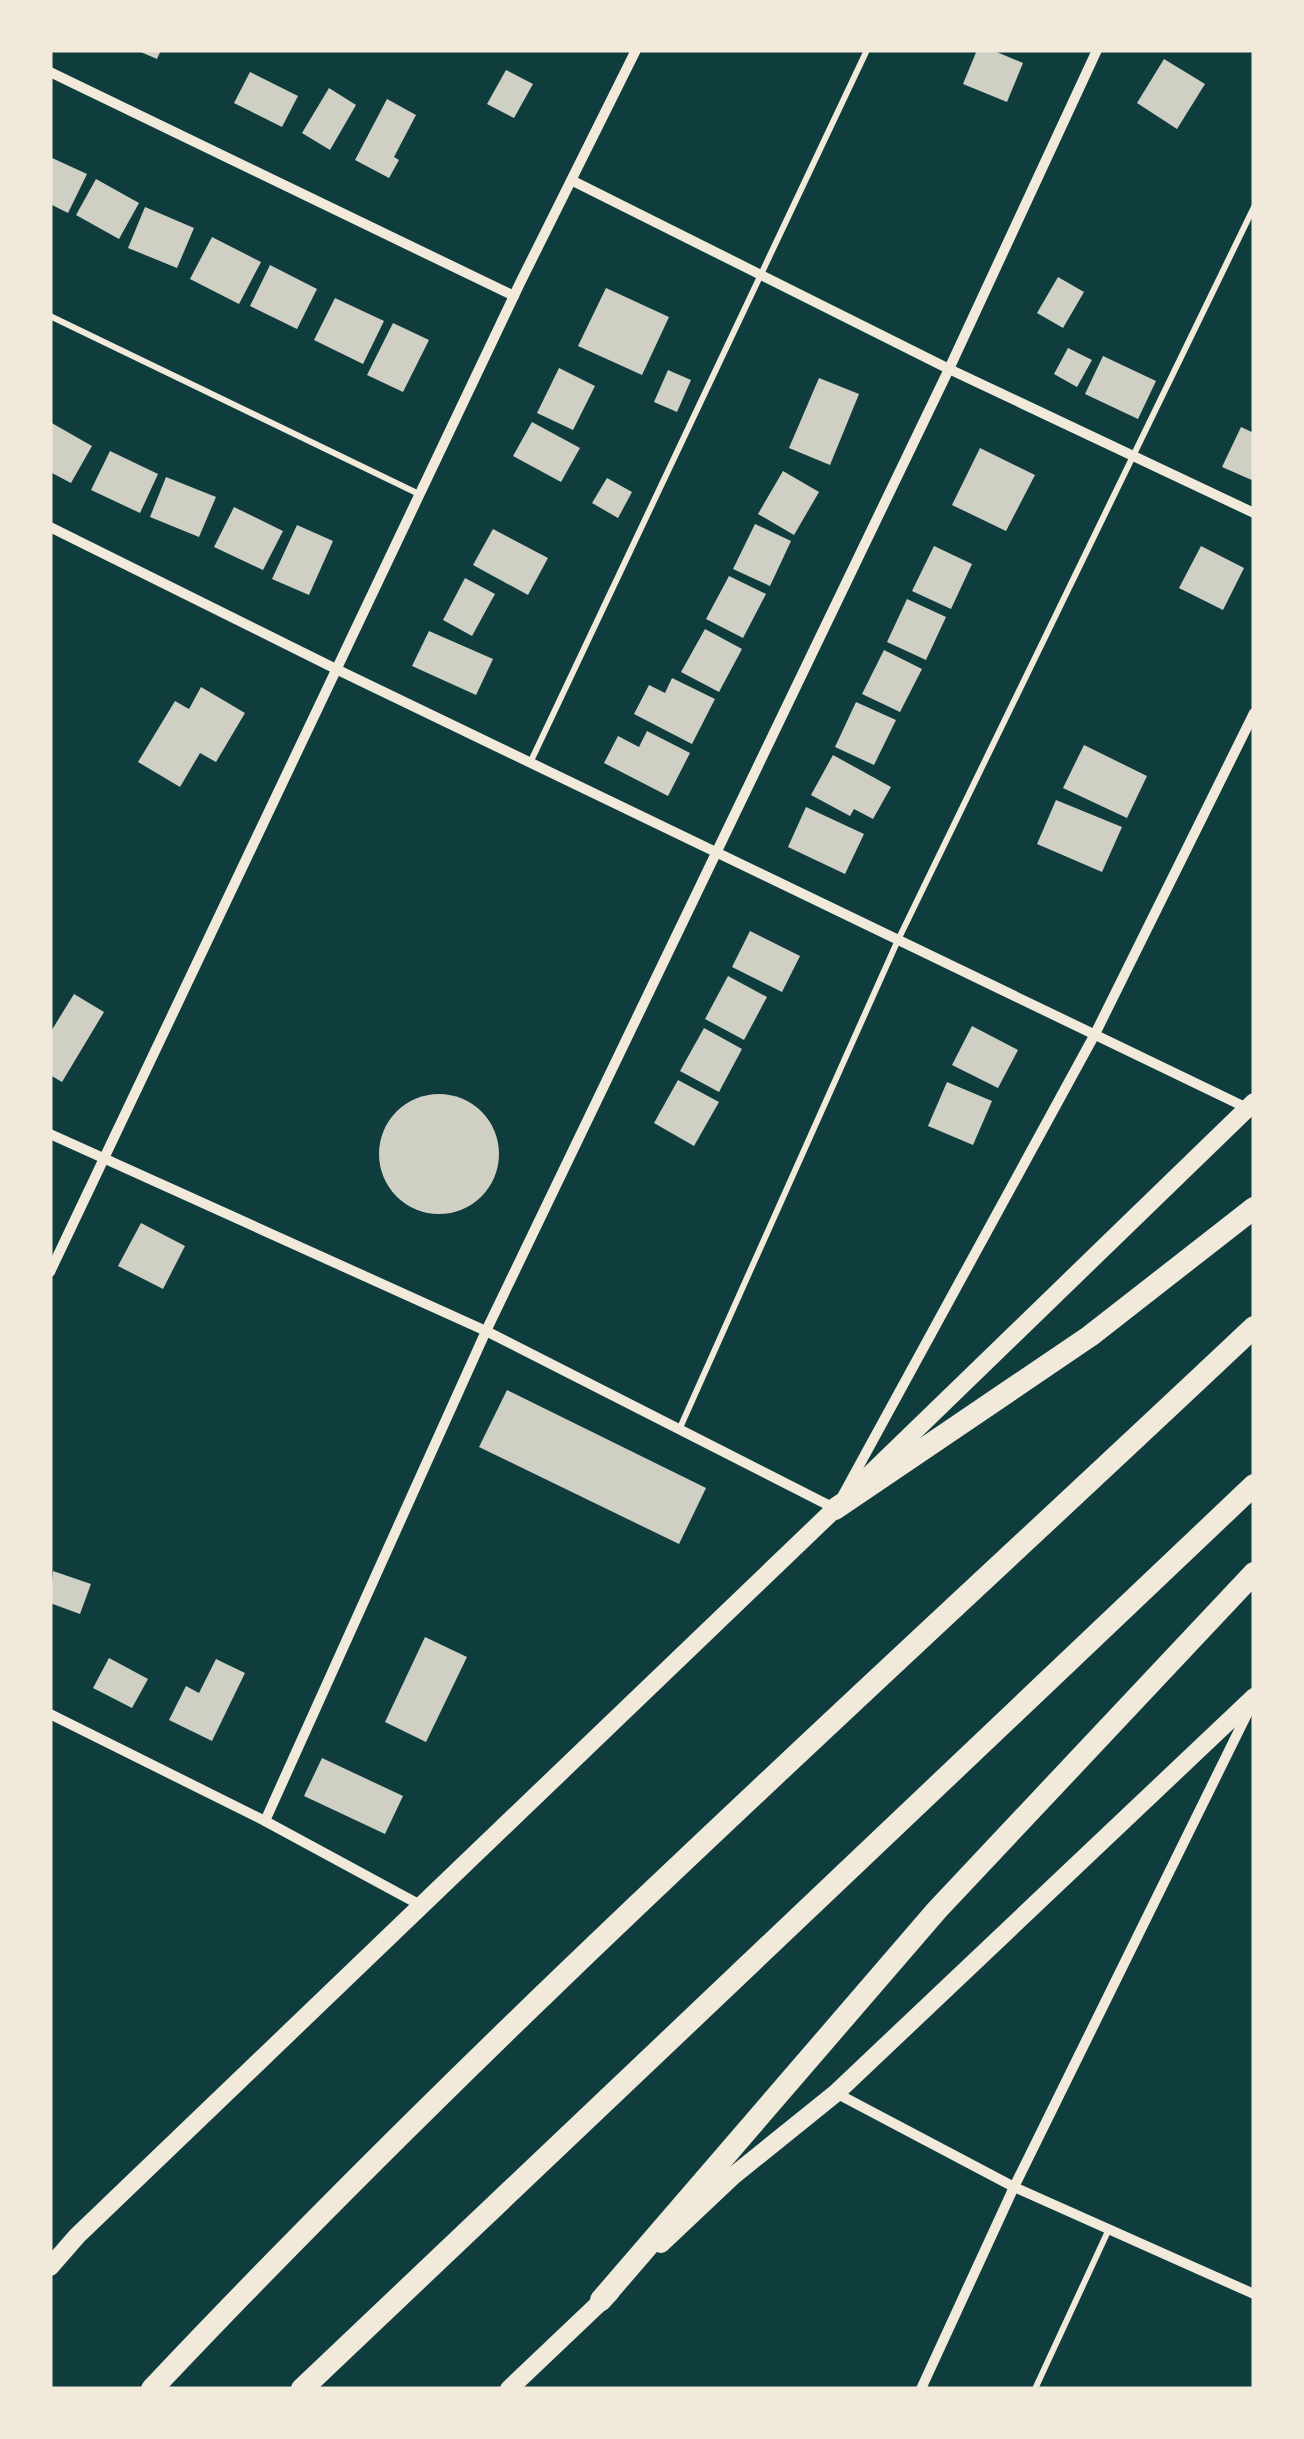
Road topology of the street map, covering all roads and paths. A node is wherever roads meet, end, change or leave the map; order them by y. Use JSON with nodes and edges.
{"nodes":[{"id":1,"x":636,"y":50,"type":"edge"},
{"id":2,"x":867,"y":50,"type":"edge"},
{"id":3,"x":1097,"y":50,"type":"edge"},
{"id":4,"x":50,"y":72,"type":"edge"},
{"id":5,"x":573,"y":182,"type":"junction"},
{"id":6,"x":1254,"y":207,"type":"edge"},
{"id":7,"x":759,"y":274,"type":"junction"},
{"id":8,"x":514,"y":296,"type":"junction"},
{"id":9,"x":50,"y":316,"type":"edge"},
{"id":10,"x":949,"y":369,"type":"junction"},
{"id":11,"x":1135,"y":457,"type":"junction"},
{"id":12,"x":420,"y":495,"type":"junction"},
{"id":13,"x":1254,"y":513,"type":"edge"},
{"id":14,"x":50,"y":527,"type":"edge"},
{"id":15,"x":338,"y":670,"type":"junction"},
{"id":16,"x":1254,"y":713,"type":"edge"},
{"id":17,"x":530,"y":763,"type":"junction"},
{"id":18,"x":717,"y":852,"type":"junction"},
{"id":19,"x":898,"y":940,"type":"junction"},
{"id":20,"x":1096,"y":1034,"type":"junction"},
{"id":21,"x":1250,"y":1105,"type":"edge"},
{"id":22,"x":50,"y":1134,"type":"edge"},
{"id":23,"x":105,"y":1160,"type":"junction"},
{"id":24,"x":1254,"y":1208,"type":"edge"},
{"id":25,"x":50,"y":1272,"type":"edge"},
{"id":26,"x":1254,"y":1327,"type":"edge"},
{"id":27,"x":486,"y":1331,"type":"junction"},
{"id":28,"x":680,"y":1430,"type":"junction"},
{"id":29,"x":1254,"y":1485,"type":"edge"},
{"id":30,"x":835,"y":1508,"type":"junction"},
{"id":31,"x":1254,"y":1572,"type":"edge"},
{"id":32,"x":1254,"y":1699,"type":"edge"},
{"id":33,"x":50,"y":1714,"type":"edge"},
{"id":34,"x":265,"y":1820,"type":"junction"},
{"id":35,"x":422,"y":1906,"type":"junction"},
{"id":36,"x":836,"y":2093,"type":"junction"},
{"id":37,"x":1014,"y":2187,"type":"junction"},
{"id":38,"x":1109,"y":2229,"type":"junction"},
{"id":39,"x":50,"y":2267,"type":"edge"},
{"id":40,"x":1254,"y":2294,"type":"edge"},
{"id":41,"x":602,"y":2300,"type":"junction"},
{"id":42,"x":152,"y":2389,"type":"edge"},
{"id":43,"x":302,"y":2389,"type":"edge"},
{"id":44,"x":509,"y":2389,"type":"edge"},
{"id":45,"x":920,"y":2389,"type":"edge"},
{"id":46,"x":1036,"y":2389,"type":"edge"}],
"edges":[{"from":1,"to":5,"type":"street"},
{"from":2,"to":7,"type":"lane"},
{"from":3,"to":10,"type":"street"},
{"from":4,"to":8,"type":"street"},
{"from":5,"to":7,"type":"street"},
{"from":5,"to":8,"type":"street"},
{"from":6,"to":11,"type":"lane"},
{"from":7,"to":10,"type":"street"},
{"from":7,"to":17,"type":"lane"},
{"from":8,"to":12,"type":"street"},
{"from":9,"to":12,"type":"lane"},
{"from":10,"to":11,"type":"street"},
{"from":10,"to":18,"type":"street"},
{"from":11,"to":13,"type":"street"},
{"from":11,"to":19,"type":"lane"},
{"from":12,"to":15,"type":"street"},
{"from":14,"to":15,"type":"street"},
{"from":15,"to":17,"type":"street"},
{"from":15,"to":23,"type":"street"},
{"from":16,"to":20,"type":"street"},
{"from":17,"to":18,"type":"street"},
{"from":18,"to":19,"type":"street"},
{"from":18,"to":27,"type":"street"},
{"from":19,"to":20,"type":"street"},
{"from":19,"to":28,"type":"lane"},
{"from":20,"to":21,"type":"street"},
{"from":20,"to":30,"type":"street"},
{"from":21,"to":30,"type":"main road"},
{"from":22,"to":23,"type":"street"},
{"from":23,"to":25,"type":"street"},
{"from":23,"to":27,"type":"street"},
{"from":24,"to":30,"type":"highway"},
{"from":26,"to":42,"type":"highway"},
{"from":27,"to":28,"type":"street"},
{"from":27,"to":34,"type":"street"},
{"from":28,"to":30,"type":"street"},
{"from":29,"to":43,"type":"highway"},
{"from":30,"to":35,"type":"main road"},
{"from":31,"to":41,"type":"highway"},
{"from":32,"to":36,"type":"main road"},
{"from":32,"to":37,"type":"street"},
{"from":33,"to":34,"type":"street"},
{"from":34,"to":35,"type":"street"},
{"from":35,"to":39,"type":"main road"},
{"from":36,"to":37,"type":"street"},
{"from":36,"to":41,"type":"main road"},
{"from":37,"to":38,"type":"street"},
{"from":37,"to":45,"type":"street"},
{"from":38,"to":40,"type":"street"},
{"from":38,"to":46,"type":"lane"},
{"from":41,"to":44,"type":"main road"}]}
